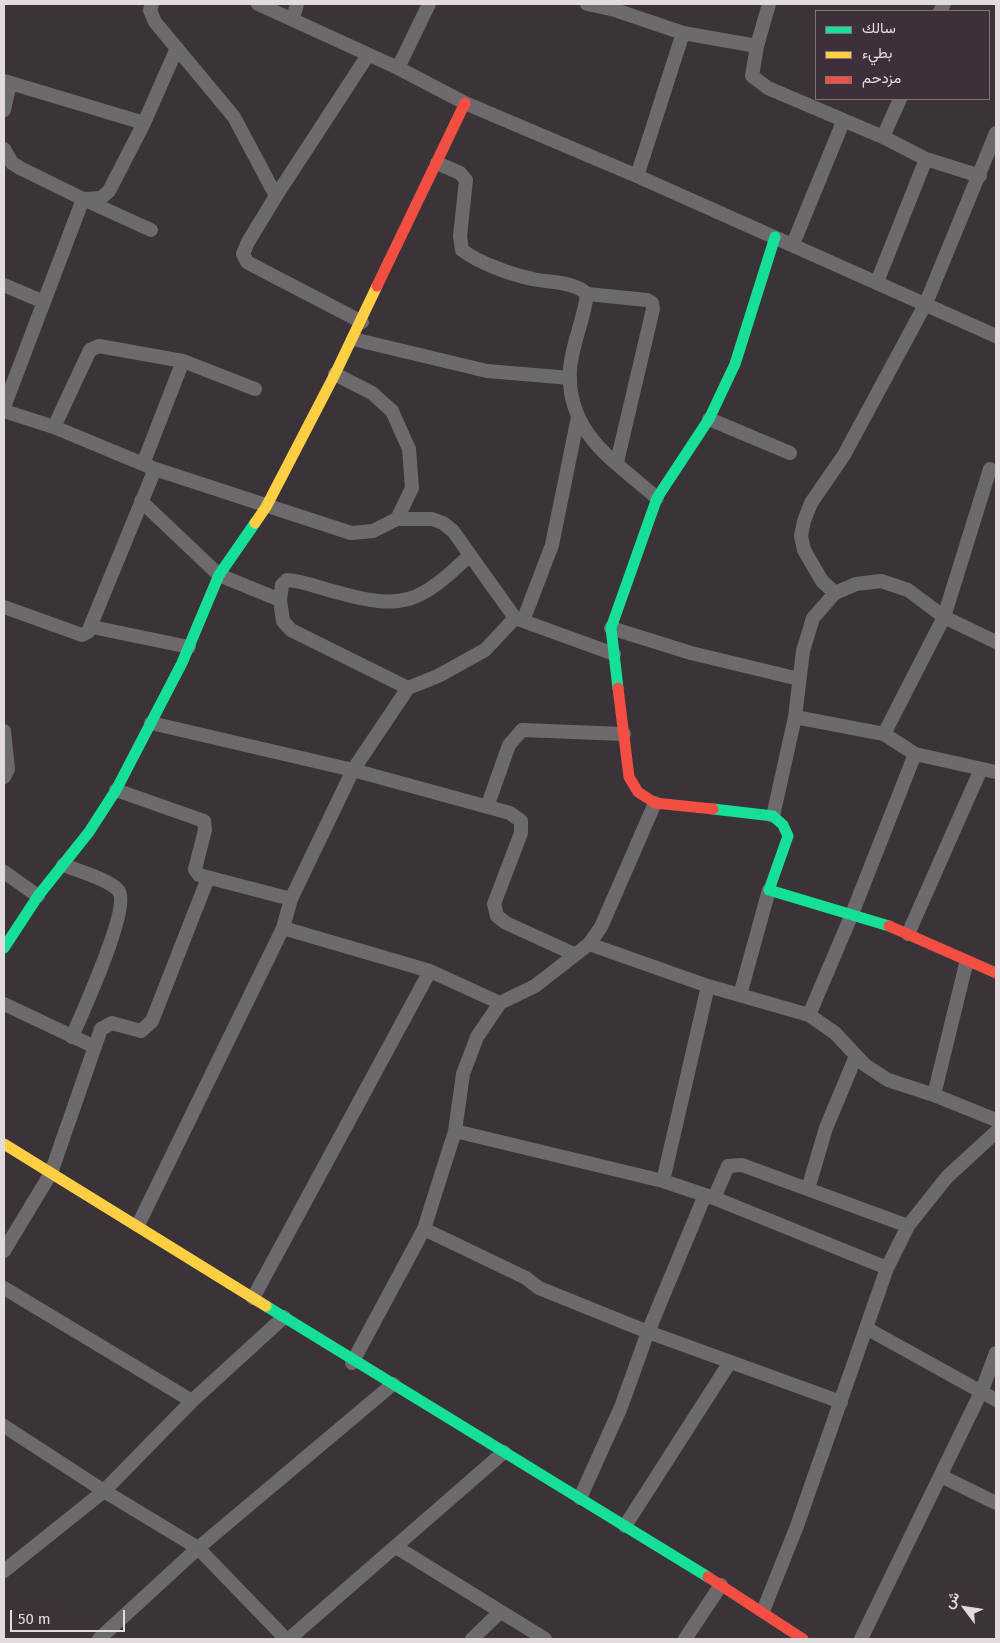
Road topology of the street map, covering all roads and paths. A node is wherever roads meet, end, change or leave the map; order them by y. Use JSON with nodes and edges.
{"nodes":[{"id":1,"x":152,"y":4,"type":"edge"},
{"id":2,"x":258,"y":4,"type":"edge"},
{"id":3,"x":297,"y":4,"type":"edge"},
{"id":4,"x":429,"y":4,"type":"edge"},
{"id":5,"x":587,"y":4,"type":"edge"},
{"id":6,"x":769,"y":4,"type":"edge"},
{"id":7,"x":616,"y":7,"type":"edge"},
{"id":8,"x":293,"y":18,"type":"junction"},
{"id":9,"x":682,"y":33,"type":"junction"},
{"id":10,"x":757,"y":46,"type":"junction"},
{"id":11,"x":177,"y":48,"type":"junction"},
{"id":12,"x":368,"y":55,"type":"junction"},
{"id":13,"x":398,"y":68,"type":"junction"},
{"id":14,"x":7,"y":82,"type":"edge"},
{"id":15,"x":900,"y":100,"type":"edge"},
{"id":16,"x":465,"y":104,"type":"junction"},
{"id":17,"x":4,"y":110,"type":"edge"},
{"id":18,"x":843,"y":122,"type":"junction"},
{"id":19,"x":144,"y":123,"type":"junction"},
{"id":20,"x":996,"y":133,"type":"edge"},
{"id":21,"x":883,"y":137,"type":"junction"},
{"id":22,"x":4,"y":149,"type":"edge"},
{"id":23,"x":926,"y":159,"type":"junction"},
{"id":24,"x":437,"y":163,"type":"junction"},
{"id":25,"x":637,"y":176,"type":"junction"},
{"id":26,"x":980,"y":176,"type":"junction"},
{"id":27,"x":276,"y":196,"type":"junction"},
{"id":28,"x":83,"y":199,"type":"junction"},
{"id":29,"x":151,"y":230,"type":"dead end"},
{"id":30,"x":775,"y":237,"type":"junction"},
{"id":31,"x":793,"y":244,"type":"junction"},
{"id":32,"x":877,"y":282,"type":"junction"},
{"id":33,"x":4,"y":285,"type":"edge"},
{"id":34,"x":587,"y":294,"type":"junction"},
{"id":35,"x":44,"y":302,"type":"junction"},
{"id":36,"x":926,"y":303,"type":"junction"},
{"id":37,"x":362,"y":322,"type":"junction"},
{"id":38,"x":996,"y":336,"type":"edge"},
{"id":39,"x":353,"y":340,"type":"junction"},
{"id":40,"x":183,"y":361,"type":"junction"},
{"id":41,"x":335,"y":374,"type":"junction"},
{"id":42,"x":570,"y":378,"type":"junction"},
{"id":43,"x":255,"y":390,"type":"dead end"},
{"id":44,"x":4,"y":407,"type":"edge"},
{"id":45,"x":4,"y":411,"type":"edge"},
{"id":46,"x":578,"y":417,"type":"junction"},
{"id":47,"x":709,"y":419,"type":"junction"},
{"id":48,"x":54,"y":426,"type":"junction"},
{"id":49,"x":790,"y":453,"type":"dead end"},
{"id":50,"x":618,"y":462,"type":"junction"},
{"id":51,"x":149,"y":467,"type":"junction"},
{"id":52,"x":990,"y":469,"type":"dead end"},
{"id":53,"x":657,"y":498,"type":"junction"},
{"id":54,"x":141,"y":501,"type":"junction"},
{"id":55,"x":266,"y":506,"type":"junction"},
{"id":56,"x":398,"y":519,"type":"junction"},
{"id":57,"x":469,"y":556,"type":"junction"},
{"id":58,"x":219,"y":575,"type":"junction"},
{"id":59,"x":836,"y":593,"type":"junction"},
{"id":60,"x":280,"y":600,"type":"junction"},
{"id":61,"x":4,"y":607,"type":"edge"},
{"id":62,"x":944,"y":617,"type":"junction"},
{"id":63,"x":519,"y":620,"type":"junction"},
{"id":64,"x":92,"y":627,"type":"junction"},
{"id":65,"x":611,"y":628,"type":"junction"},
{"id":66,"x":996,"y":642,"type":"edge"},
{"id":67,"x":189,"y":647,"type":"junction"},
{"id":68,"x":614,"y":654,"type":"junction"},
{"id":69,"x":799,"y":679,"type":"junction"},
{"id":70,"x":408,"y":688,"type":"junction"},
{"id":71,"x":795,"y":717,"type":"junction"},
{"id":72,"x":151,"y":723,"type":"junction"},
{"id":73,"x":4,"y":731,"type":"edge"},
{"id":74,"x":624,"y":734,"type":"junction"},
{"id":75,"x":884,"y":734,"type":"junction"},
{"id":76,"x":915,"y":754,"type":"junction"},
{"id":77,"x":981,"y":769,"type":"junction"},
{"id":78,"x":353,"y":770,"type":"junction"},
{"id":79,"x":996,"y":772,"type":"edge"},
{"id":80,"x":4,"y":778,"type":"edge"},
{"id":81,"x":116,"y":790,"type":"junction"},
{"id":82,"x":655,"y":804,"type":"junction"},
{"id":83,"x":487,"y":807,"type":"junction"},
{"id":84,"x":773,"y":816,"type":"junction"},
{"id":85,"x":63,"y":865,"type":"junction"},
{"id":86,"x":4,"y":872,"type":"edge"},
{"id":87,"x":208,"y":878,"type":"junction"},
{"id":88,"x":769,"y":890,"type":"junction"},
{"id":89,"x":38,"y":896,"type":"junction"},
{"id":90,"x":291,"y":899,"type":"junction"},
{"id":91,"x":852,"y":914,"type":"junction"},
{"id":92,"x":283,"y":928,"type":"junction"},
{"id":93,"x":908,"y":934,"type":"junction"},
{"id":94,"x":589,"y":944,"type":"junction"},
{"id":95,"x":4,"y":948,"type":"edge"},
{"id":96,"x":574,"y":954,"type":"junction"},
{"id":97,"x":966,"y":964,"type":"junction"},
{"id":98,"x":430,"y":971,"type":"junction"},
{"id":99,"x":996,"y":973,"type":"edge"},
{"id":100,"x":708,"y":986,"type":"junction"},
{"id":101,"x":740,"y":994,"type":"junction"},
{"id":102,"x":500,"y":1003,"type":"junction"},
{"id":103,"x":4,"y":1004,"type":"edge"},
{"id":104,"x":808,"y":1015,"type":"junction"},
{"id":105,"x":72,"y":1037,"type":"junction"},
{"id":106,"x":95,"y":1047,"type":"junction"},
{"id":107,"x":856,"y":1056,"type":"junction"},
{"id":108,"x":934,"y":1095,"type":"junction"},
{"id":109,"x":996,"y":1120,"type":"edge"},
{"id":110,"x":455,"y":1131,"type":"junction"},
{"id":111,"x":996,"y":1132,"type":"edge"},
{"id":112,"x":4,"y":1144,"type":"edge"},
{"id":113,"x":50,"y":1173,"type":"junction"},
{"id":114,"x":664,"y":1181,"type":"junction"},
{"id":115,"x":808,"y":1189,"type":"junction"},
{"id":116,"x":709,"y":1197,"type":"junction"},
{"id":117,"x":138,"y":1225,"type":"junction"},
{"id":118,"x":908,"y":1226,"type":"junction"},
{"id":119,"x":424,"y":1229,"type":"junction"},
{"id":120,"x":4,"y":1251,"type":"edge"},
{"id":121,"x":886,"y":1268,"type":"junction"},
{"id":122,"x":4,"y":1288,"type":"edge"},
{"id":123,"x":253,"y":1298,"type":"junction"},
{"id":124,"x":284,"y":1317,"type":"junction"},
{"id":125,"x":866,"y":1328,"type":"junction"},
{"id":126,"x":648,"y":1332,"type":"junction"},
{"id":127,"x":996,"y":1353,"type":"edge"},
{"id":128,"x":730,"y":1362,"type":"junction"},
{"id":129,"x":352,"y":1363,"type":"junction"},
{"id":130,"x":393,"y":1384,"type":"junction"},
{"id":131,"x":982,"y":1390,"type":"junction"},
{"id":132,"x":996,"y":1400,"type":"edge"},
{"id":133,"x":192,"y":1401,"type":"junction"},
{"id":134,"x":841,"y":1402,"type":"junction"},
{"id":135,"x":4,"y":1426,"type":"edge"},
{"id":136,"x":504,"y":1452,"type":"junction"},
{"id":137,"x":941,"y":1476,"type":"junction"},
{"id":138,"x":104,"y":1490,"type":"junction"},
{"id":139,"x":580,"y":1498,"type":"junction"},
{"id":140,"x":996,"y":1504,"type":"edge"},
{"id":141,"x":625,"y":1526,"type":"junction"},
{"id":142,"x":396,"y":1546,"type":"junction"},
{"id":143,"x":198,"y":1548,"type":"junction"},
{"id":144,"x":6,"y":1565,"type":"edge"},
{"id":145,"x":721,"y":1585,"type":"junction"},
{"id":146,"x":763,"y":1611,"type":"junction"},
{"id":147,"x":500,"y":1613,"type":"junction"},
{"id":148,"x":99,"y":1639,"type":"edge"},
{"id":149,"x":288,"y":1639,"type":"edge"},
{"id":150,"x":472,"y":1639,"type":"edge"},
{"id":151,"x":545,"y":1639,"type":"edge"},
{"id":152,"x":685,"y":1639,"type":"edge"},
{"id":153,"x":802,"y":1639,"type":"edge"},
{"id":154,"x":861,"y":1639,"type":"edge"}],
"edges":[{"from":1,"to":11,"type":"street"},
{"from":2,"to":8,"type":"street"},
{"from":3,"to":8,"type":"street"},
{"from":4,"to":13,"type":"street"},
{"from":5,"to":7,"type":"street"},
{"from":6,"to":10,"type":"street"},
{"from":7,"to":9,"type":"street"},
{"from":8,"to":12,"type":"street"},
{"from":9,"to":10,"type":"street"},
{"from":9,"to":25,"type":"street"},
{"from":10,"to":18,"type":"street"},
{"from":11,"to":19,"type":"street"},
{"from":11,"to":27,"type":"street"},
{"from":12,"to":13,"type":"street"},
{"from":12,"to":27,"type":"street"},
{"from":13,"to":16,"type":"street"},
{"from":14,"to":17,"type":"street"},
{"from":14,"to":19,"type":"street"},
{"from":15,"to":21,"type":"street"},
{"from":16,"to":24,"type":"street"},
{"from":16,"to":25,"type":"street"},
{"from":18,"to":21,"type":"street"},
{"from":18,"to":31,"type":"street"},
{"from":19,"to":28,"type":"street"},
{"from":20,"to":26,"type":"street"},
{"from":21,"to":23,"type":"street"},
{"from":22,"to":28,"type":"street"},
{"from":23,"to":26,"type":"street"},
{"from":23,"to":32,"type":"street"},
{"from":24,"to":34,"type":"street"},
{"from":24,"to":37,"type":"street"},
{"from":25,"to":30,"type":"street"},
{"from":26,"to":36,"type":"street"},
{"from":27,"to":37,"type":"street"},
{"from":28,"to":29,"type":"street"},
{"from":28,"to":35,"type":"street"},
{"from":30,"to":31,"type":"street"},
{"from":30,"to":47,"type":"street"},
{"from":31,"to":32,"type":"street"},
{"from":32,"to":36,"type":"street"},
{"from":33,"to":35,"type":"street"},
{"from":34,"to":42,"type":"street"},
{"from":34,"to":50,"type":"street"},
{"from":35,"to":44,"type":"street"},
{"from":36,"to":38,"type":"street"},
{"from":36,"to":59,"type":"street"},
{"from":37,"to":39,"type":"street"},
{"from":39,"to":41,"type":"street"},
{"from":39,"to":42,"type":"street"},
{"from":40,"to":43,"type":"street"},
{"from":40,"to":48,"type":"street"},
{"from":40,"to":51,"type":"street"},
{"from":41,"to":55,"type":"street"},
{"from":41,"to":56,"type":"street"},
{"from":42,"to":46,"type":"street"},
{"from":45,"to":48,"type":"street"},
{"from":46,"to":50,"type":"street"},
{"from":46,"to":63,"type":"street"},
{"from":47,"to":49,"type":"street"},
{"from":47,"to":53,"type":"street"},
{"from":48,"to":51,"type":"street"},
{"from":50,"to":53,"type":"street"},
{"from":51,"to":54,"type":"street"},
{"from":51,"to":55,"type":"street"},
{"from":52,"to":62,"type":"street"},
{"from":53,"to":65,"type":"street"},
{"from":54,"to":58,"type":"street"},
{"from":54,"to":64,"type":"street"},
{"from":55,"to":56,"type":"street"},
{"from":55,"to":58,"type":"street"},
{"from":56,"to":57,"type":"street"},
{"from":57,"to":60,"type":"street"},
{"from":57,"to":63,"type":"street"},
{"from":58,"to":60,"type":"street"},
{"from":58,"to":67,"type":"street"},
{"from":59,"to":62,"type":"street"},
{"from":59,"to":69,"type":"street"},
{"from":60,"to":70,"type":"street"},
{"from":61,"to":64,"type":"street"},
{"from":62,"to":66,"type":"street"},
{"from":62,"to":75,"type":"street"},
{"from":63,"to":68,"type":"street"},
{"from":63,"to":70,"type":"street"},
{"from":64,"to":67,"type":"street"},
{"from":65,"to":68,"type":"street"},
{"from":65,"to":69,"type":"street"},
{"from":67,"to":72,"type":"street"},
{"from":68,"to":74,"type":"street"},
{"from":69,"to":71,"type":"street"},
{"from":70,"to":78,"type":"street"},
{"from":71,"to":75,"type":"street"},
{"from":71,"to":84,"type":"street"},
{"from":72,"to":78,"type":"street"},
{"from":72,"to":81,"type":"street"},
{"from":73,"to":80,"type":"street"},
{"from":74,"to":82,"type":"street"},
{"from":74,"to":83,"type":"street"},
{"from":75,"to":76,"type":"street"},
{"from":76,"to":77,"type":"street"},
{"from":76,"to":91,"type":"street"},
{"from":77,"to":79,"type":"street"},
{"from":77,"to":93,"type":"street"},
{"from":78,"to":83,"type":"street"},
{"from":78,"to":90,"type":"street"},
{"from":81,"to":85,"type":"street"},
{"from":81,"to":87,"type":"street"},
{"from":82,"to":84,"type":"street"},
{"from":82,"to":94,"type":"street"},
{"from":83,"to":96,"type":"street"},
{"from":84,"to":88,"type":"street"},
{"from":85,"to":89,"type":"street"},
{"from":85,"to":105,"type":"street"},
{"from":86,"to":89,"type":"street"},
{"from":87,"to":90,"type":"street"},
{"from":87,"to":106,"type":"street"},
{"from":88,"to":91,"type":"street"},
{"from":88,"to":101,"type":"street"},
{"from":89,"to":95,"type":"street"},
{"from":90,"to":92,"type":"street"},
{"from":91,"to":93,"type":"street"},
{"from":91,"to":104,"type":"street"},
{"from":92,"to":98,"type":"street"},
{"from":92,"to":117,"type":"street"},
{"from":93,"to":97,"type":"street"},
{"from":94,"to":96,"type":"street"},
{"from":94,"to":100,"type":"street"},
{"from":96,"to":102,"type":"street"},
{"from":97,"to":99,"type":"street"},
{"from":97,"to":108,"type":"street"},
{"from":98,"to":102,"type":"street"},
{"from":98,"to":123,"type":"street"},
{"from":100,"to":101,"type":"street"},
{"from":100,"to":114,"type":"street"},
{"from":101,"to":104,"type":"street"},
{"from":102,"to":110,"type":"street"},
{"from":103,"to":105,"type":"street"},
{"from":104,"to":107,"type":"street"},
{"from":105,"to":106,"type":"street"},
{"from":106,"to":113,"type":"street"},
{"from":107,"to":108,"type":"street"},
{"from":107,"to":115,"type":"street"},
{"from":108,"to":109,"type":"street"},
{"from":110,"to":114,"type":"street"},
{"from":110,"to":119,"type":"street"},
{"from":111,"to":118,"type":"street"},
{"from":112,"to":113,"type":"street"},
{"from":113,"to":117,"type":"street"},
{"from":113,"to":120,"type":"street"},
{"from":114,"to":116,"type":"street"},
{"from":115,"to":116,"type":"street"},
{"from":115,"to":118,"type":"street"},
{"from":116,"to":121,"type":"street"},
{"from":116,"to":126,"type":"street"},
{"from":117,"to":123,"type":"street"},
{"from":118,"to":121,"type":"street"},
{"from":119,"to":126,"type":"street"},
{"from":119,"to":129,"type":"street"},
{"from":121,"to":125,"type":"street"},
{"from":122,"to":133,"type":"street"},
{"from":123,"to":124,"type":"street"},
{"from":124,"to":129,"type":"street"},
{"from":124,"to":133,"type":"street"},
{"from":125,"to":131,"type":"street"},
{"from":125,"to":134,"type":"street"},
{"from":126,"to":128,"type":"street"},
{"from":126,"to":139,"type":"street"},
{"from":127,"to":131,"type":"street"},
{"from":128,"to":134,"type":"street"},
{"from":128,"to":141,"type":"street"},
{"from":129,"to":130,"type":"street"},
{"from":130,"to":136,"type":"street"},
{"from":130,"to":143,"type":"street"},
{"from":131,"to":132,"type":"street"},
{"from":131,"to":137,"type":"street"},
{"from":133,"to":138,"type":"street"},
{"from":134,"to":146,"type":"street"},
{"from":135,"to":138,"type":"street"},
{"from":136,"to":139,"type":"street"},
{"from":136,"to":142,"type":"street"},
{"from":137,"to":140,"type":"street"},
{"from":137,"to":154,"type":"street"},
{"from":138,"to":143,"type":"street"},
{"from":138,"to":144,"type":"street"},
{"from":139,"to":141,"type":"street"},
{"from":141,"to":145,"type":"street"},
{"from":142,"to":147,"type":"street"},
{"from":142,"to":149,"type":"street"},
{"from":143,"to":148,"type":"street"},
{"from":143,"to":149,"type":"street"},
{"from":145,"to":146,"type":"street"},
{"from":145,"to":152,"type":"street"},
{"from":146,"to":153,"type":"street"},
{"from":147,"to":150,"type":"street"},
{"from":147,"to":151,"type":"street"}]}
